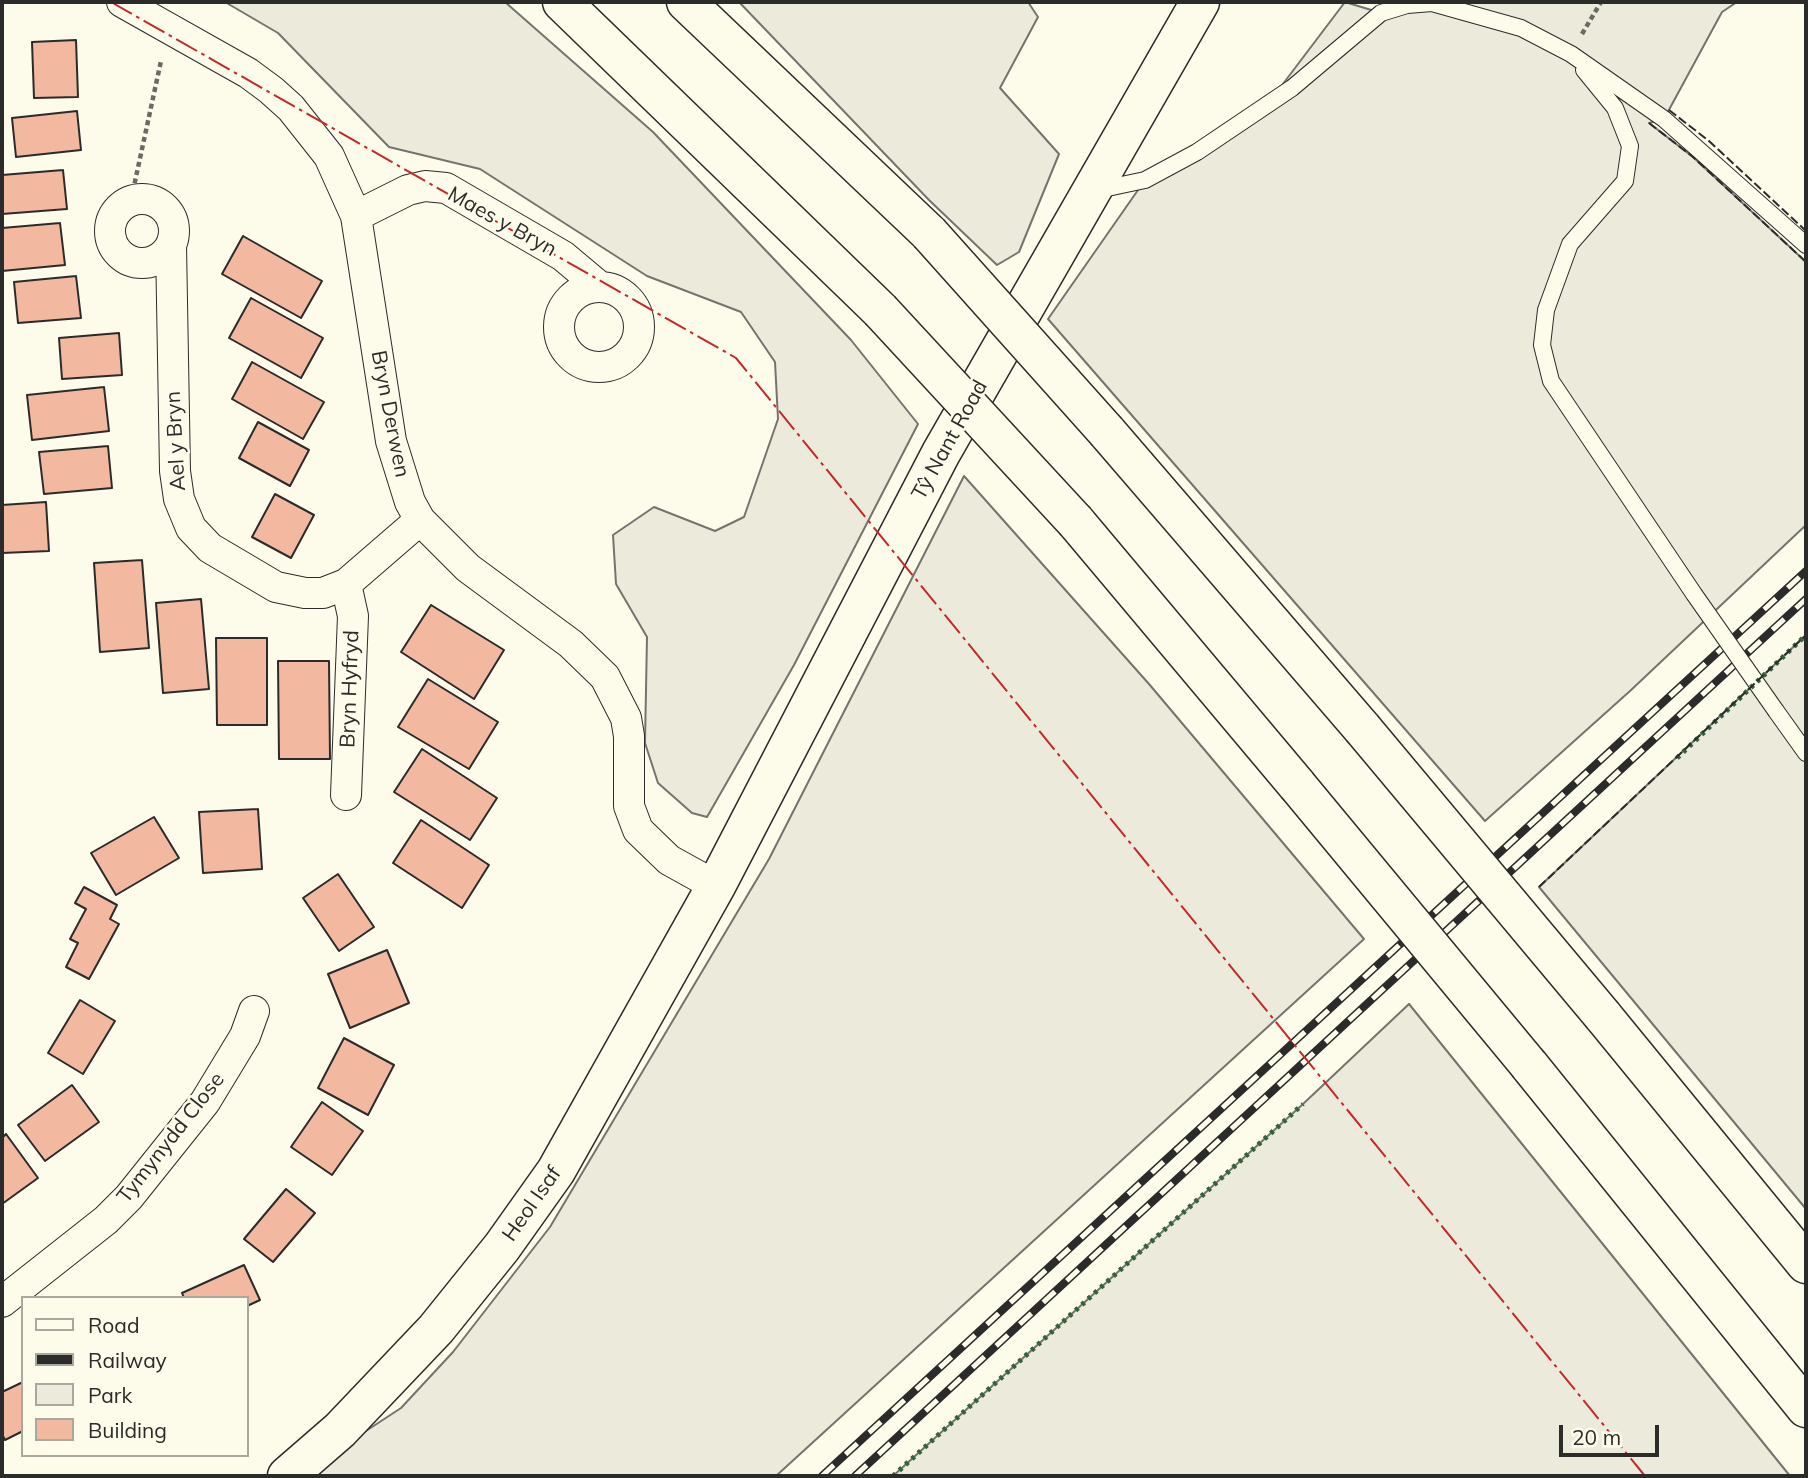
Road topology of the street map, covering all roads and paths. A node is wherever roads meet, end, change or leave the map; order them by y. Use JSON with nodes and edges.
{"nodes":[{"id":1,"x":122,"y":2,"type":"edge"},
{"id":2,"x":562,"y":2,"type":"edge"},
{"id":3,"x":686,"y":2,"type":"edge"},
{"id":4,"x":1200,"y":2,"type":"edge"},
{"id":5,"x":1601,"y":2,"type":"edge"},
{"id":6,"x":168,"y":28,"type":"junction"},
{"id":7,"x":1571,"y":54,"type":"junction"},
{"id":8,"x":1092,"y":192,"type":"junction"},
{"id":9,"x":131,"y":200,"type":"junction"},
{"id":10,"x":356,"y":216,"type":"junction"},
{"id":11,"x":1806,"y":245,"type":"edge"},
{"id":12,"x":171,"y":246,"type":"junction"},
{"id":13,"x":600,"y":287,"type":"dead end"},
{"id":14,"x":420,"y":520,"type":"junction"},
{"id":15,"x":345,"y":584,"type":"junction"},
{"id":16,"x":1806,"y":752,"type":"edge"},
{"id":17,"x":346,"y":794,"type":"dead end"},
{"id":18,"x":716,"y":886,"type":"junction"},
{"id":19,"x":254,"y":1011,"type":"dead end"},
{"id":20,"x":1806,"y":1264,"type":"edge"},
{"id":21,"x":2,"y":1302,"type":"edge"},
{"id":22,"x":1806,"y":1408,"type":"edge"},
{"id":23,"x":286,"y":1476,"type":"edge"}],
"edges":[{"from":1,"to":6,"type":"street","name":"Bryn Derwen"},
{"from":2,"to":22,"type":"main road","bridge":true},
{"from":3,"to":20,"type":"main road","bridge":true},
{"from":4,"to":8,"type":"main road","name":"Tŷ Nant Road"},
{"from":5,"to":7,"type":"path"},
{"from":6,"to":9,"type":"path"},
{"from":6,"to":10,"type":"street","name":"Bryn Derwen"},
{"from":7,"to":8,"type":"lane"},
{"from":7,"to":11,"type":"lane"},
{"from":7,"to":16,"type":"lane","bridge":true},
{"from":8,"to":18,"type":"main road","name":"Tŷ Nant Road"},
{"from":9,"to":12,"type":"street","name":"Ael y Bryn"},
{"from":9,"to":12,"type":"street"},
{"from":10,"to":13,"type":"street","name":"Maes y Bryn"},
{"from":10,"to":14,"type":"street","name":"Bryn Derwen"},
{"from":12,"to":15,"type":"street","name":"Ael y Bryn"},
{"from":14,"to":15,"type":"street","name":"Ael y Bryn"},
{"from":14,"to":18,"type":"street","name":"Bryn Derwen"},
{"from":15,"to":17,"type":"street","name":"Bryn Hyfryd"},
{"from":18,"to":23,"type":"main road","name":"Heol Isaf"},
{"from":19,"to":21,"type":"street","name":"Tymynydd Close"}]}
